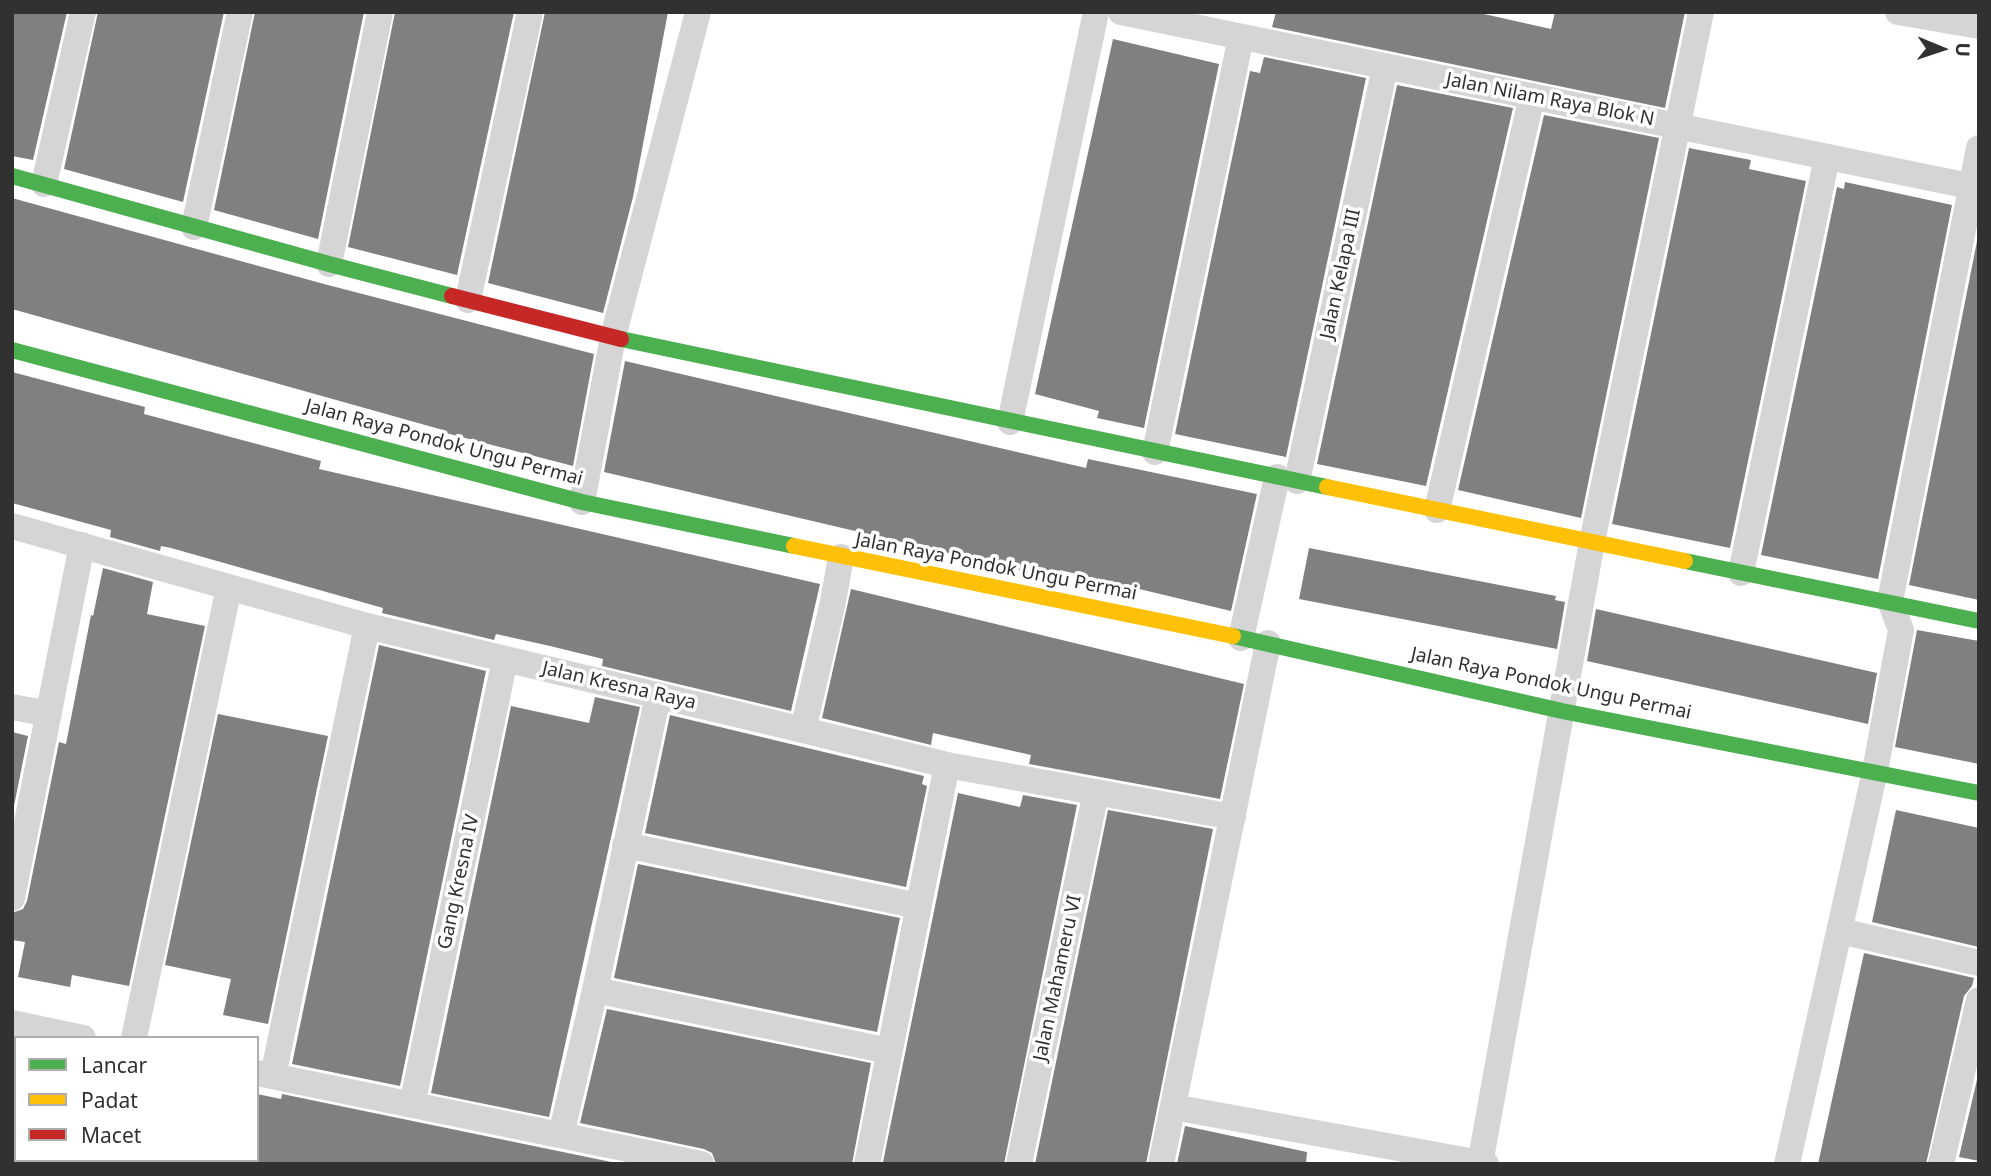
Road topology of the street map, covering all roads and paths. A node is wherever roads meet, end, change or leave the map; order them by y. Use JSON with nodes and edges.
{"nodes":[{"id":1,"x":83,"y":12,"type":"edge"},
{"id":2,"x":240,"y":12,"type":"edge"},
{"id":3,"x":380,"y":12,"type":"edge"},
{"id":4,"x":530,"y":12,"type":"edge"},
{"id":5,"x":698,"y":12,"type":"edge"},
{"id":6,"x":1096,"y":12,"type":"edge"},
{"id":7,"x":1121,"y":12,"type":"edge"},
{"id":8,"x":1701,"y":12,"type":"edge"},
{"id":9,"x":1898,"y":12,"type":"edge"},
{"id":10,"x":1186,"y":19,"type":"edge"},
{"id":11,"x":1979,"y":26,"type":"edge"},
{"id":12,"x":1241,"y":37,"type":"junction"},
{"id":13,"x":1385,"y":67,"type":"junction"},
{"id":14,"x":1532,"y":96,"type":"junction"},
{"id":15,"x":1676,"y":125,"type":"junction"},
{"id":16,"x":1979,"y":148,"type":"edge"},
{"id":17,"x":1827,"y":157,"type":"junction"},
{"id":18,"x":12,"y":176,"type":"edge"},
{"id":19,"x":44,"y":184,"type":"junction"},
{"id":20,"x":1975,"y":188,"type":"edge"},
{"id":21,"x":194,"y":227,"type":"junction"},
{"id":22,"x":329,"y":264,"type":"junction"},
{"id":23,"x":468,"y":300,"type":"junction"},
{"id":24,"x":613,"y":337,"type":"junction"},
{"id":25,"x":12,"y":350,"type":"edge"},
{"id":26,"x":1010,"y":422,"type":"junction"},
{"id":27,"x":1155,"y":452,"type":"junction"},
{"id":28,"x":1287,"y":479,"type":"junction"},
{"id":29,"x":582,"y":502,"type":"junction"},
{"id":30,"x":1437,"y":510,"type":"junction"},
{"id":31,"x":12,"y":526,"type":"edge"},
{"id":32,"x":1592,"y":542,"type":"junction"},
{"id":33,"x":82,"y":545,"type":"junction"},
{"id":34,"x":841,"y":557,"type":"junction"},
{"id":35,"x":1741,"y":573,"type":"junction"},
{"id":36,"x":229,"y":587,"type":"junction"},
{"id":37,"x":1889,"y":601,"type":"junction"},
{"id":38,"x":1979,"y":621,"type":"edge"},
{"id":39,"x":367,"y":625,"type":"junction"},
{"id":40,"x":1241,"y":638,"type":"junction"},
{"id":41,"x":1268,"y":643,"type":"junction"},
{"id":42,"x":505,"y":659,"type":"junction"},
{"id":43,"x":658,"y":696,"type":"junction"},
{"id":44,"x":12,"y":707,"type":"edge"},
{"id":45,"x":1562,"y":711,"type":"junction"},
{"id":46,"x":49,"y":714,"type":"junction"},
{"id":47,"x":803,"y":730,"type":"junction"},
{"id":48,"x":947,"y":765,"type":"junction"},
{"id":49,"x":1875,"y":771,"type":"junction"},
{"id":50,"x":1096,"y":792,"type":"junction"},
{"id":51,"x":1979,"y":793,"type":"edge"},
{"id":52,"x":1233,"y":817,"type":"junction"},
{"id":53,"x":625,"y":845,"type":"junction"},
{"id":54,"x":16,"y":863,"type":"edge"},
{"id":55,"x":12,"y":898,"type":"edge"},
{"id":56,"x":919,"y":906,"type":"junction"},
{"id":57,"x":1840,"y":931,"type":"junction"},
{"id":58,"x":1979,"y":963,"type":"edge"},
{"id":59,"x":595,"y":990,"type":"junction"},
{"id":60,"x":1979,"y":1000,"type":"edge"},
{"id":61,"x":12,"y":1023,"type":"edge"},
{"id":62,"x":74,"y":1036,"type":"edge"},
{"id":63,"x":134,"y":1036,"type":"edge"},
{"id":64,"x":889,"y":1051,"type":"junction"},
{"id":65,"x":265,"y":1075,"type":"edge"},
{"id":66,"x":412,"y":1105,"type":"junction"},
{"id":67,"x":1173,"y":1107,"type":"junction"},
{"id":68,"x":561,"y":1135,"type":"junction"},
{"id":69,"x":1482,"y":1163,"type":"edge"},
{"id":70,"x":701,"y":1164,"type":"edge"},
{"id":71,"x":867,"y":1164,"type":"edge"},
{"id":72,"x":1019,"y":1164,"type":"edge"},
{"id":73,"x":1161,"y":1164,"type":"edge"},
{"id":74,"x":1787,"y":1164,"type":"edge"},
{"id":75,"x":1941,"y":1164,"type":"edge"}],
"edges":[{"from":1,"to":19,"type":"street"},
{"from":2,"to":21,"type":"street"},
{"from":3,"to":22,"type":"street"},
{"from":4,"to":23,"type":"street"},
{"from":5,"to":24,"type":"street"},
{"from":6,"to":26,"type":"street"},
{"from":7,"to":10,"type":"street","name":"Jalan Nilam Raya Blok N"},
{"from":8,"to":15,"type":"street"},
{"from":9,"to":11,"type":"street"},
{"from":10,"to":12,"type":"street","name":"Jalan Nilam Raya Blok N"},
{"from":12,"to":13,"type":"street","name":"Jalan Nilam Raya Blok N"},
{"from":12,"to":27,"type":"street"},
{"from":13,"to":14,"type":"street","name":"Jalan Nilam Raya Blok N"},
{"from":13,"to":28,"type":"street","name":"Jalan Kelapa III"},
{"from":14,"to":15,"type":"street","name":"Jalan Nilam Raya Blok N"},
{"from":14,"to":30,"type":"street"},
{"from":15,"to":17,"type":"street","name":"Jalan Nilam Raya Blok N"},
{"from":15,"to":32,"type":"street"},
{"from":16,"to":20,"type":"street"},
{"from":17,"to":20,"type":"street","name":"Jalan Nilam Raya Blok N"},
{"from":17,"to":35,"type":"street"},
{"from":18,"to":19,"type":"street"},
{"from":19,"to":21,"type":"street"},
{"from":20,"to":37,"type":"street"},
{"from":21,"to":22,"type":"street"},
{"from":22,"to":23,"type":"street"},
{"from":23,"to":24,"type":"street"},
{"from":24,"to":26,"type":"street"},
{"from":24,"to":29,"type":"street"},
{"from":25,"to":29,"type":"street","name":"Jalan Raya Pondok Ungu Permai"},
{"from":26,"to":27,"type":"street"},
{"from":27,"to":28,"type":"street"},
{"from":28,"to":30,"type":"street"},
{"from":28,"to":40,"type":"street","name":"Jalan Kelapa III"},
{"from":29,"to":34,"type":"street","name":"Jalan Raya Pondok Ungu Permai"},
{"from":30,"to":32,"type":"street"},
{"from":31,"to":33,"type":"street","name":"Jalan Kresna Raya"},
{"from":32,"to":35,"type":"street"},
{"from":32,"to":45,"type":"street"},
{"from":33,"to":36,"type":"street","name":"Jalan Kresna Raya"},
{"from":33,"to":46,"type":"street"},
{"from":34,"to":40,"type":"street","name":"Jalan Raya Pondok Ungu Permai"},
{"from":34,"to":47,"type":"street"},
{"from":35,"to":37,"type":"street"},
{"from":36,"to":39,"type":"street","name":"Jalan Kresna Raya"},
{"from":36,"to":63,"type":"street"},
{"from":37,"to":38,"type":"street"},
{"from":37,"to":49,"type":"street"},
{"from":39,"to":42,"type":"street","name":"Jalan Kresna Raya"},
{"from":39,"to":65,"type":"street"},
{"from":40,"to":41,"type":"street","name":"Jalan Raya Pondok Ungu Permai"},
{"from":41,"to":45,"type":"street","name":"Jalan Raya Pondok Ungu Permai"},
{"from":41,"to":52,"type":"street"},
{"from":42,"to":43,"type":"street","name":"Jalan Kresna Raya"},
{"from":42,"to":66,"type":"street","name":"Gang Kresna IV"},
{"from":43,"to":47,"type":"street","name":"Jalan Kresna Raya"},
{"from":43,"to":53,"type":"street"},
{"from":44,"to":46,"type":"street"},
{"from":45,"to":49,"type":"street","name":"Jalan Raya Pondok Ungu Permai"},
{"from":45,"to":69,"type":"street"},
{"from":46,"to":54,"type":"street"},
{"from":47,"to":48,"type":"street","name":"Jalan Kresna Raya"},
{"from":48,"to":50,"type":"street","name":"Jalan Kresna Raya"},
{"from":48,"to":56,"type":"street"},
{"from":49,"to":51,"type":"street","name":"Jalan Raya Pondok Ungu Permai"},
{"from":49,"to":57,"type":"street"},
{"from":50,"to":52,"type":"street","name":"Jalan Kresna Raya"},
{"from":50,"to":72,"type":"street","name":"Jalan Mahameru VI"},
{"from":52,"to":67,"type":"street"},
{"from":53,"to":56,"type":"street"},
{"from":53,"to":59,"type":"street"},
{"from":54,"to":55,"type":"street"},
{"from":56,"to":64,"type":"street"},
{"from":57,"to":58,"type":"street"},
{"from":57,"to":74,"type":"street"},
{"from":59,"to":64,"type":"street"},
{"from":59,"to":68,"type":"street"},
{"from":60,"to":75,"type":"street"},
{"from":61,"to":62,"type":"street"},
{"from":64,"to":71,"type":"street"},
{"from":65,"to":66,"type":"street"},
{"from":66,"to":68,"type":"street"},
{"from":67,"to":69,"type":"street"},
{"from":67,"to":73,"type":"street"},
{"from":68,"to":70,"type":"street"}]}
